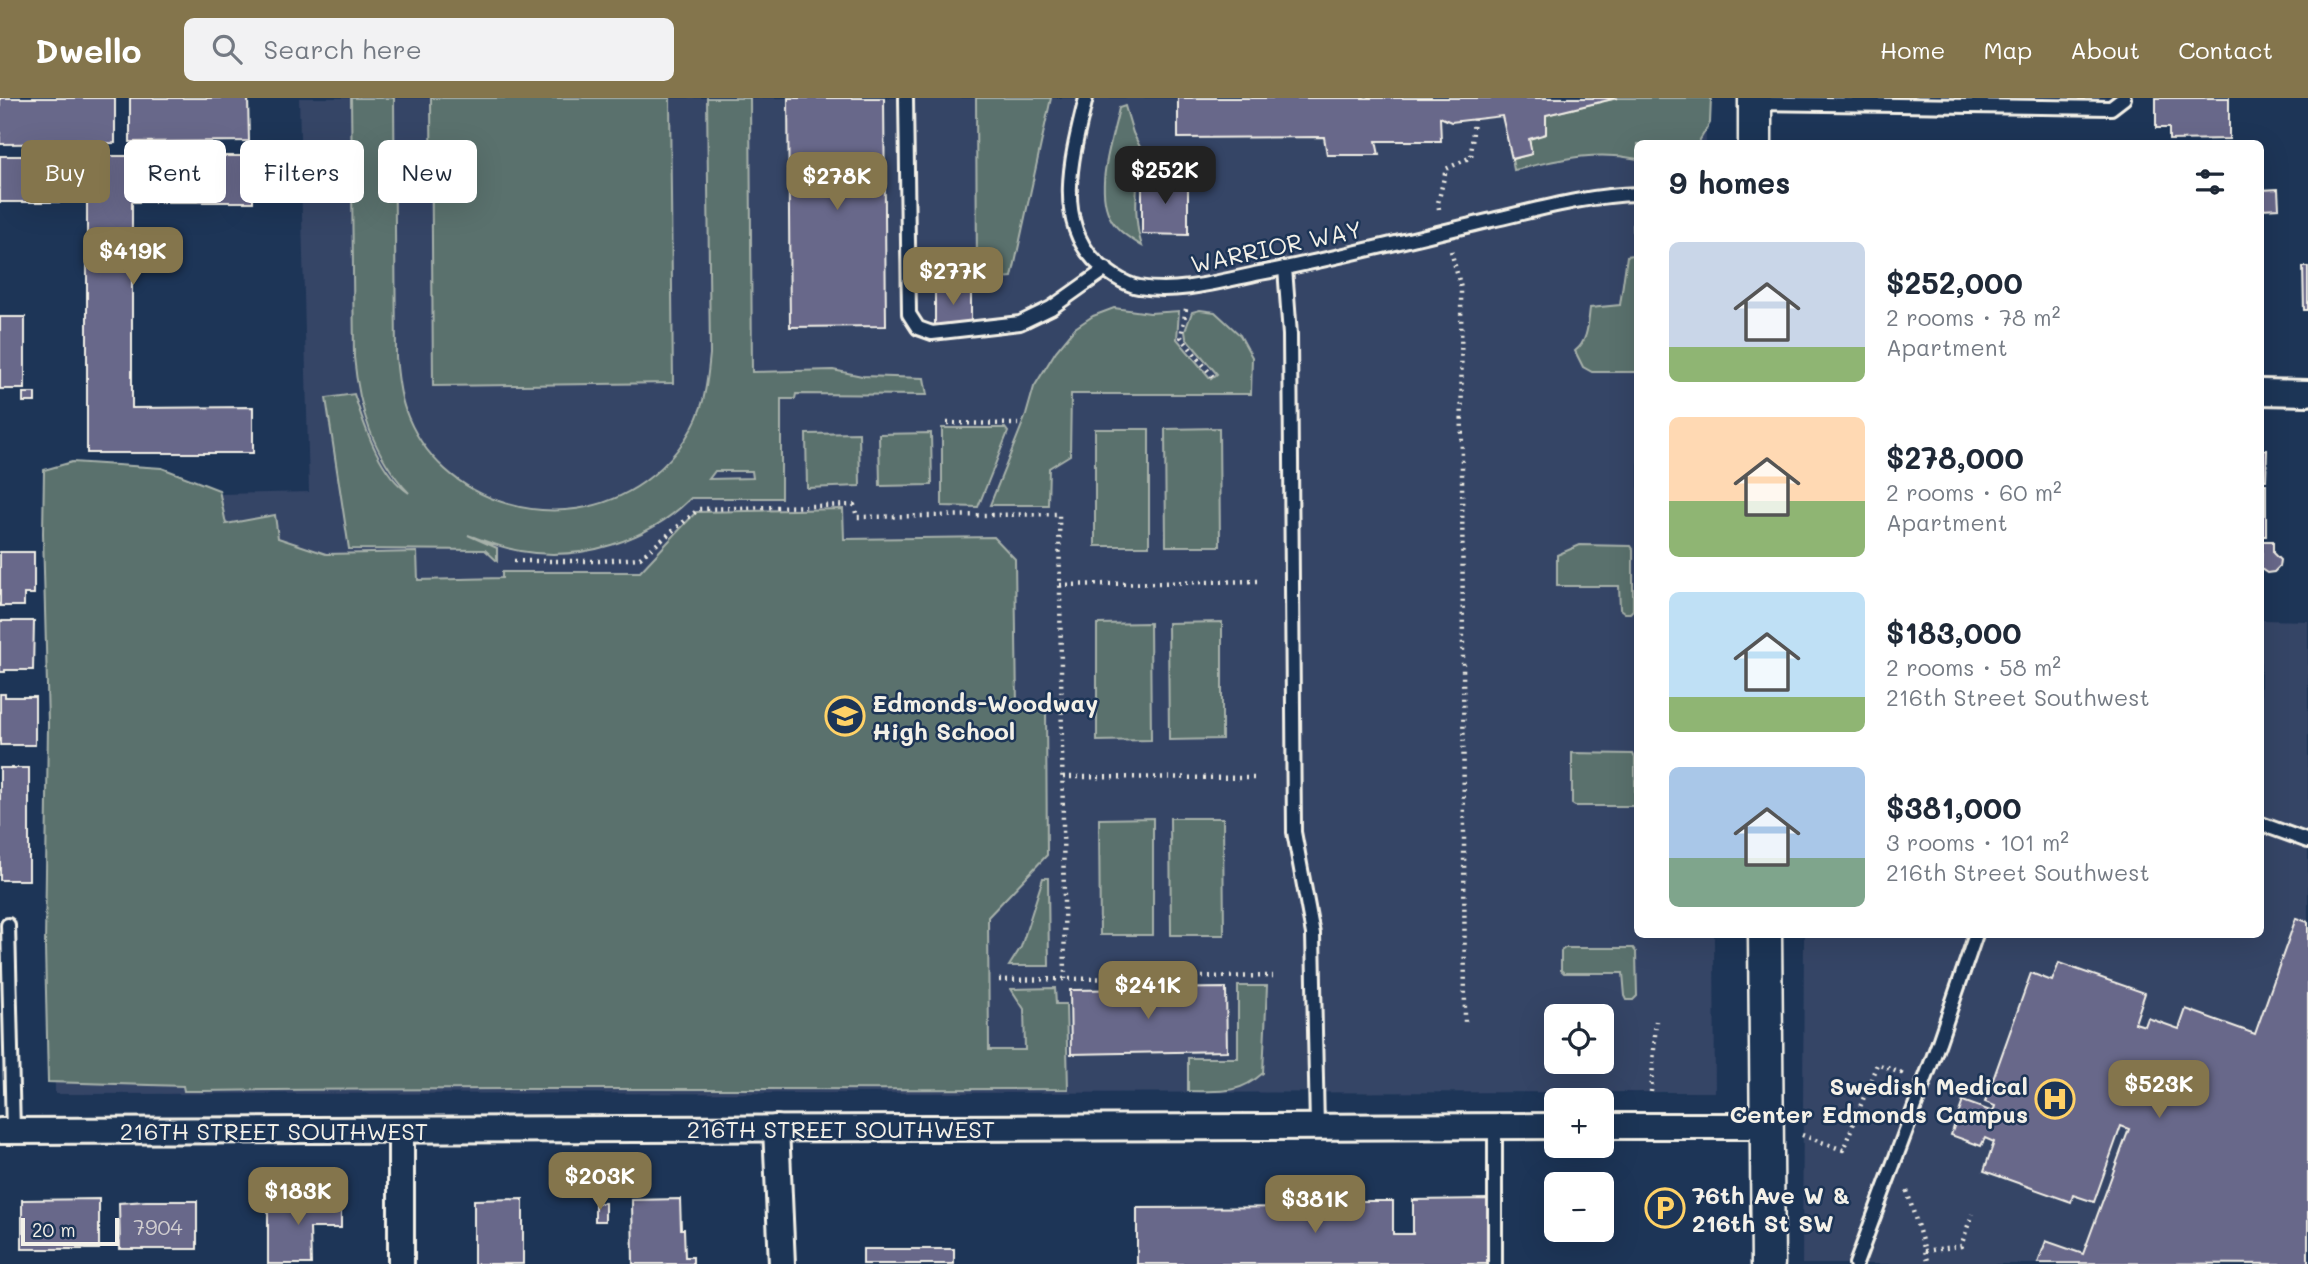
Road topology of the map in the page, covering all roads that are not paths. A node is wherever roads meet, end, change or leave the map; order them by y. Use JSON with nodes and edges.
{"nodes":[{"id":1,"x":906,"y":98,"type":"edge"},
{"id":2,"x":1086,"y":98,"type":"edge"},
{"id":3,"x":2124,"y":98,"type":"edge"},
{"id":4,"x":1755,"y":101,"type":"edge"},
{"id":5,"x":1755,"y":140,"type":"edge"},
{"id":6,"x":1634,"y":194,"type":"edge"},
{"id":7,"x":1106,"y":268,"type":"junction"},
{"id":8,"x":1285,"y":268,"type":"junction"},
{"id":9,"x":2264,"y":392,"type":"edge"},
{"id":10,"x":2308,"y":393,"type":"edge"},
{"id":11,"x":2264,"y":825,"type":"edge"},
{"id":12,"x":2308,"y":841,"type":"edge"},
{"id":13,"x":8,"y":925,"type":"dead end"},
{"id":14,"x":1765,"y":938,"type":"edge"},
{"id":15,"x":1975,"y":938,"type":"edge"},
{"id":16,"x":1495,"y":1126,"type":"junction"},
{"id":17,"x":1544,"y":1126,"type":"edge"},
{"id":18,"x":1614,"y":1126,"type":"edge"},
{"id":19,"x":1767,"y":1126,"type":"junction"},
{"id":20,"x":1317,"y":1127,"type":"junction"},
{"id":21,"x":776,"y":1128,"type":"junction"},
{"id":22,"x":401,"y":1129,"type":"junction"},
{"id":23,"x":6,"y":1131,"type":"edge"},
{"id":24,"x":401,"y":1264,"type":"edge"},
{"id":25,"x":782,"y":1264,"type":"edge"},
{"id":26,"x":1495,"y":1264,"type":"edge"},
{"id":27,"x":1769,"y":1264,"type":"edge"},
{"id":28,"x":1856,"y":1264,"type":"edge"}],
"edges":[{"from":1,"to":7,"type":"lane"},
{"from":2,"to":7,"type":"lane","name":"WARRIOR WAY"},
{"from":3,"to":4,"type":"lane"},
{"from":4,"to":5,"type":"street"},
{"from":6,"to":8,"type":"lane","name":"WARRIOR WAY"},
{"from":7,"to":8,"type":"lane","name":"WARRIOR WAY"},
{"from":8,"to":20,"type":"lane"},
{"from":9,"to":10,"type":"street"},
{"from":11,"to":12,"type":"lane"},
{"from":13,"to":23,"type":"lane"},
{"from":14,"to":19,"type":"street"},
{"from":15,"to":28,"type":"lane"},
{"from":16,"to":17,"type":"street","name":"216TH STREET SOUTHWEST"},
{"from":16,"to":20,"type":"street","name":"216TH STREET SOUTHWEST"},
{"from":16,"to":26,"type":"lane"},
{"from":18,"to":19,"type":"street"},
{"from":19,"to":27,"type":"street"},
{"from":20,"to":21,"type":"street","name":"216TH STREET SOUTHWEST"},
{"from":21,"to":22,"type":"street","name":"216TH STREET SOUTHWEST"},
{"from":21,"to":25,"type":"street"},
{"from":22,"to":23,"type":"street","name":"216TH STREET SOUTHWEST"},
{"from":22,"to":24,"type":"street"}]}
